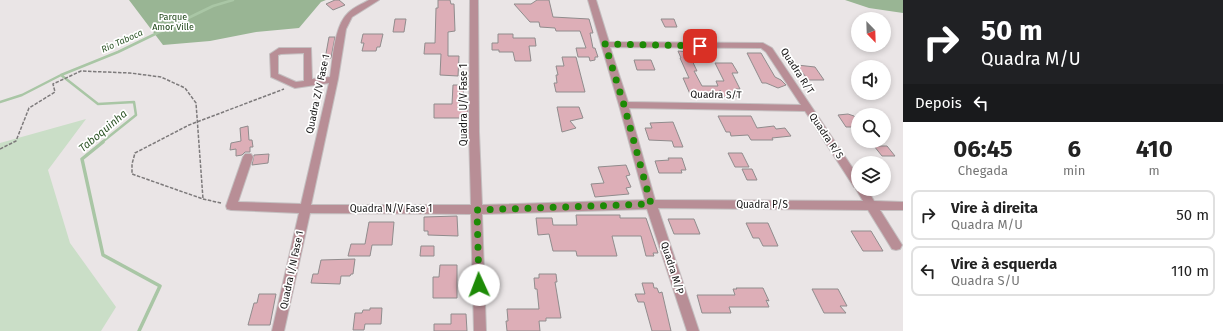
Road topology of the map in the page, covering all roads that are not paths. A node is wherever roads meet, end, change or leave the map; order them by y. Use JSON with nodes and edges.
{"nodes":[{"id":1,"x":375,"y":0,"type":"edge"},
{"id":2,"x":474,"y":0,"type":"edge"},
{"id":3,"x":592,"y":0,"type":"edge"},
{"id":4,"x":605,"y":44,"type":"junction"},
{"id":5,"x":334,"y":79,"type":"junction"},
{"id":6,"x":308,"y":83,"type":"junction"},
{"id":7,"x":624,"y":105,"type":"junction"},
{"id":8,"x":807,"y":108,"type":"junction"},
{"id":9,"x":248,"y":157,"type":"dead end"},
{"id":10,"x":851,"y":174,"type":"edge"},
{"id":11,"x":866,"y":196,"type":"edge"},
{"id":12,"x":651,"y":204,"type":"junction"},
{"id":13,"x":872,"y":205,"type":"junction"},
{"id":14,"x":903,"y":206,"type":"edge"},
{"id":15,"x":305,"y":208,"type":"junction"},
{"id":16,"x":477,"y":210,"type":"junction"},
{"id":17,"x":896,"y":245,"type":"dead end"},
{"id":18,"x":278,"y":331,"type":"edge"},
{"id":19,"x":480,"y":331,"type":"edge"},
{"id":20,"x":693,"y":331,"type":"edge"}],
"edges":[{"from":1,"to":5,"type":"street","name":"Quadra Z/V Fase 1"},
{"from":2,"to":16,"type":"street","name":"Quadra U/V Fase 1"},
{"from":3,"to":4,"type":"street","name":"Quadra M/P"},
{"from":4,"to":7,"type":"street","name":"Quadra M/P"},
{"from":4,"to":8,"type":"street","name":"Quadra R/T"},
{"from":5,"to":6,"type":"street"},
{"from":5,"to":15,"type":"street","name":"Quadra Z/V Fase 1"},
{"from":6,"to":6,"type":"street"},
{"from":7,"to":8,"type":"street","name":"Quadra S/T"},
{"from":7,"to":12,"type":"street","name":"Quadra M/P"},
{"from":8,"to":10,"type":"street","name":"Quadra R/S"},
{"from":9,"to":15,"type":"street","name":"Quadra N/V Fase 1"},
{"from":11,"to":13,"type":"street"},
{"from":12,"to":13,"type":"street","name":"Quadra P/S"},
{"from":12,"to":16,"type":"street","name":"Quadra P/S"},
{"from":12,"to":20,"type":"street","name":"Quadra M/P"},
{"from":13,"to":14,"type":"street","name":"Quadra P/S"},
{"from":13,"to":17,"type":"street"},
{"from":15,"to":16,"type":"street","name":"Quadra N/V Fase 1"},
{"from":15,"to":18,"type":"street","name":"Quadra I/N Fase 1"},
{"from":16,"to":19,"type":"street","name":"Quadra U/V Fase 1"}]}
